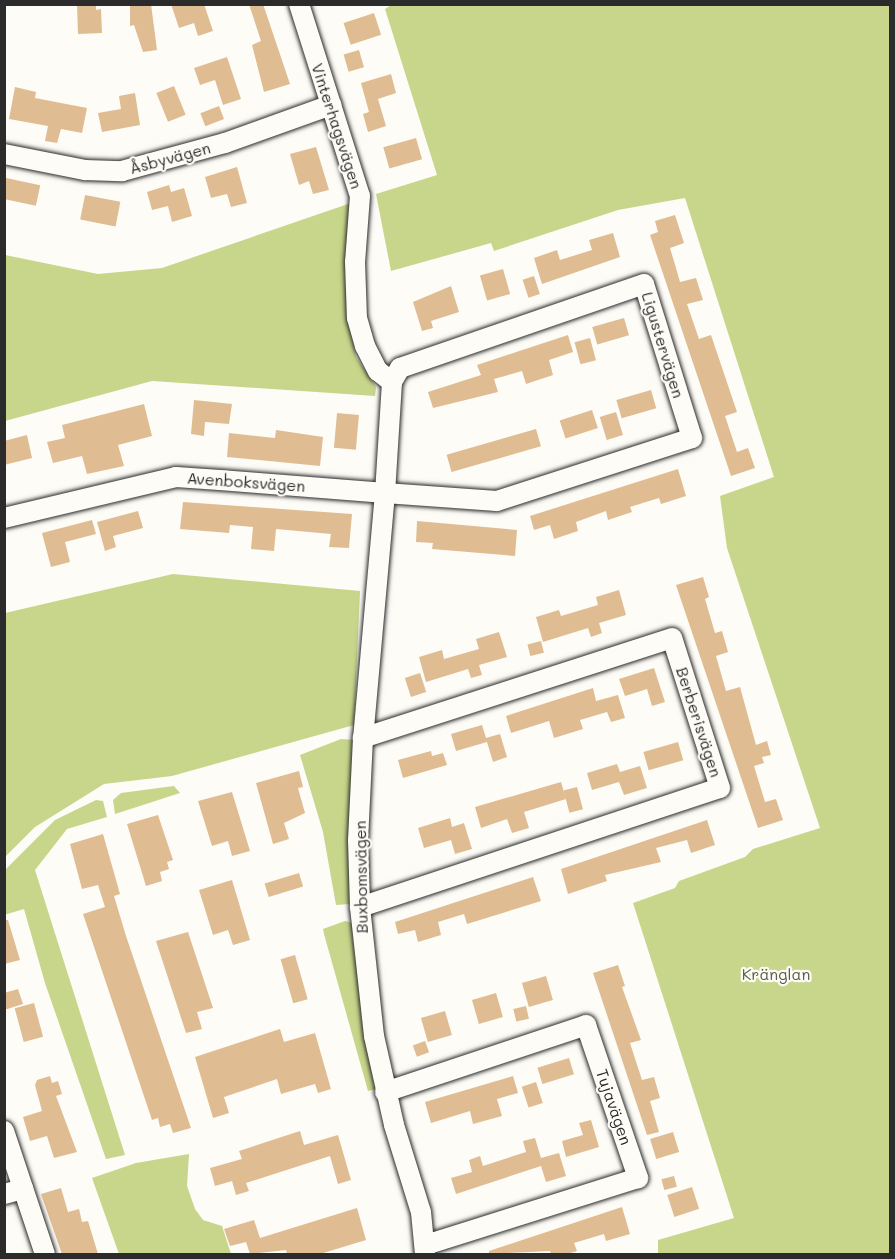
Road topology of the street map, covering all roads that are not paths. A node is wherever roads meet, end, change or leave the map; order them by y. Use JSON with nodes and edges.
{"nodes":[{"id":1,"x":299,"y":4,"type":"edge"},
{"id":2,"x":331,"y":105,"type":"junction"},
{"id":3,"x":4,"y":154,"type":"edge"},
{"id":4,"x":392,"y":382,"type":"junction"},
{"id":5,"x":385,"y":493,"type":"junction"},
{"id":6,"x":4,"y":518,"type":"edge"},
{"id":7,"x":363,"y":738,"type":"junction"},
{"id":8,"x":360,"y":907,"type":"junction"},
{"id":9,"x":386,"y":1092,"type":"junction"},
{"id":10,"x":4,"y":1131,"type":"edge"},
{"id":11,"x":14,"y":1191,"type":"edge"},
{"id":12,"x":426,"y":1250,"type":"edge"},
{"id":13,"x":45,"y":1254,"type":"edge"}],
"edges":[{"from":1,"to":2,"type":"street","name":"Vinterhagsvägen"},
{"from":2,"to":3,"type":"street","name":"Åsbyvägen"},
{"from":2,"to":4,"type":"street","name":"Vinterhagsvägen"},
{"from":4,"to":5,"type":"street"},
{"from":4,"to":5,"type":"street","name":"Ligustervägen"},
{"from":5,"to":6,"type":"street","name":"Avenboksvägen"},
{"from":5,"to":7,"type":"street","name":"Buxbomsvägen"},
{"from":7,"to":8,"type":"street","name":"Buxbomsvägen"},
{"from":7,"to":8,"type":"street","name":"Berberisvägen"},
{"from":8,"to":9,"type":"street","name":"Buxbomsvägen"},
{"from":9,"to":12,"type":"street","name":"Buxbomsvägen"},
{"from":9,"to":12,"type":"street","name":"Tujavägen"},
{"from":10,"to":11,"type":"street"},
{"from":11,"to":13,"type":"street"}]}
